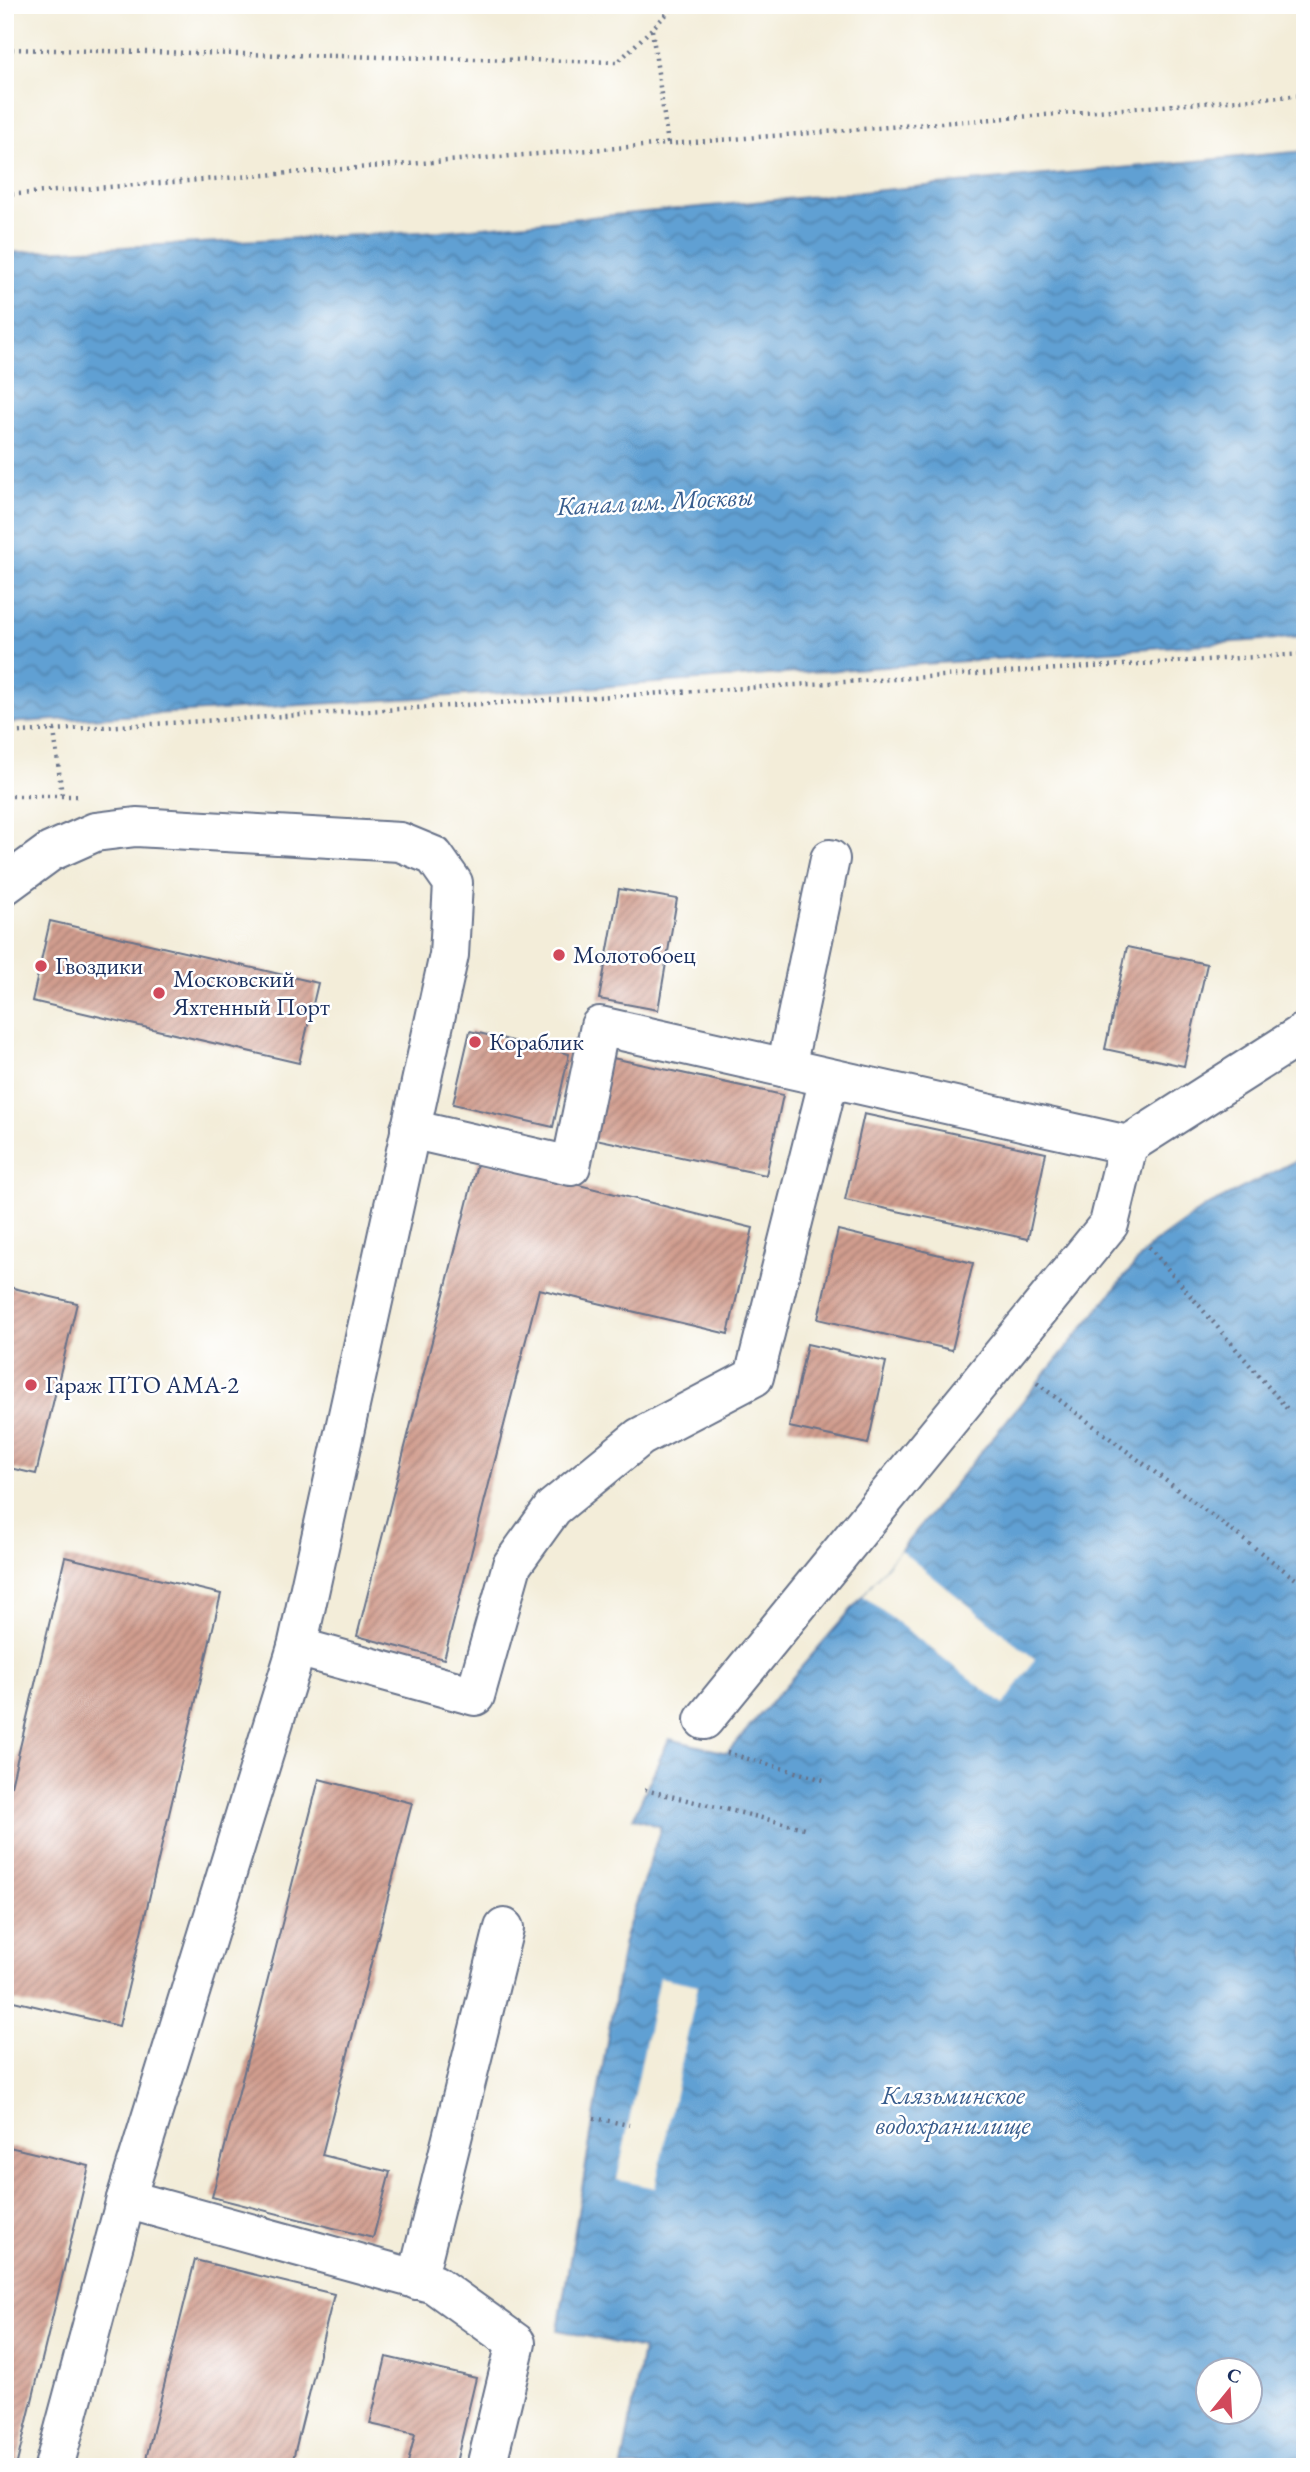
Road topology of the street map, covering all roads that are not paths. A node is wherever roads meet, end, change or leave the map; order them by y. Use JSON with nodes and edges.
{"nodes":[{"id":1,"x":830,"y":859,"type":"dead end"},
{"id":2,"x":5,"y":885,"type":"edge"},
{"id":3,"x":1305,"y":1032,"type":"edge"},
{"id":4,"x":786,"y":1068,"type":"junction"},
{"id":5,"x":829,"y":1078,"type":"junction"},
{"id":6,"x":410,"y":1129,"type":"junction"},
{"id":7,"x":1128,"y":1145,"type":"junction"},
{"id":8,"x":297,"y":1647,"type":"junction"},
{"id":9,"x":704,"y":1720,"type":"dead end"},
{"id":10,"x":504,"y":1928,"type":"dead end"},
{"id":11,"x":126,"y":2199,"type":"junction"},
{"id":12,"x":417,"y":2280,"type":"junction"},
{"id":13,"x":54,"y":2467,"type":"edge"},
{"id":14,"x":486,"y":2467,"type":"edge"}],
"edges":[{"from":1,"to":4,"type":"lane"},
{"from":2,"to":6,"type":"lane"},
{"from":3,"to":7,"type":"lane"},
{"from":4,"to":5,"type":"lane"},
{"from":4,"to":6,"type":"lane"},
{"from":5,"to":7,"type":"lane"},
{"from":5,"to":8,"type":"lane"},
{"from":6,"to":8,"type":"lane"},
{"from":7,"to":9,"type":"lane"},
{"from":8,"to":11,"type":"lane"},
{"from":10,"to":12,"type":"lane"},
{"from":11,"to":12,"type":"lane"},
{"from":11,"to":13,"type":"lane"},
{"from":12,"to":14,"type":"lane"}]}
